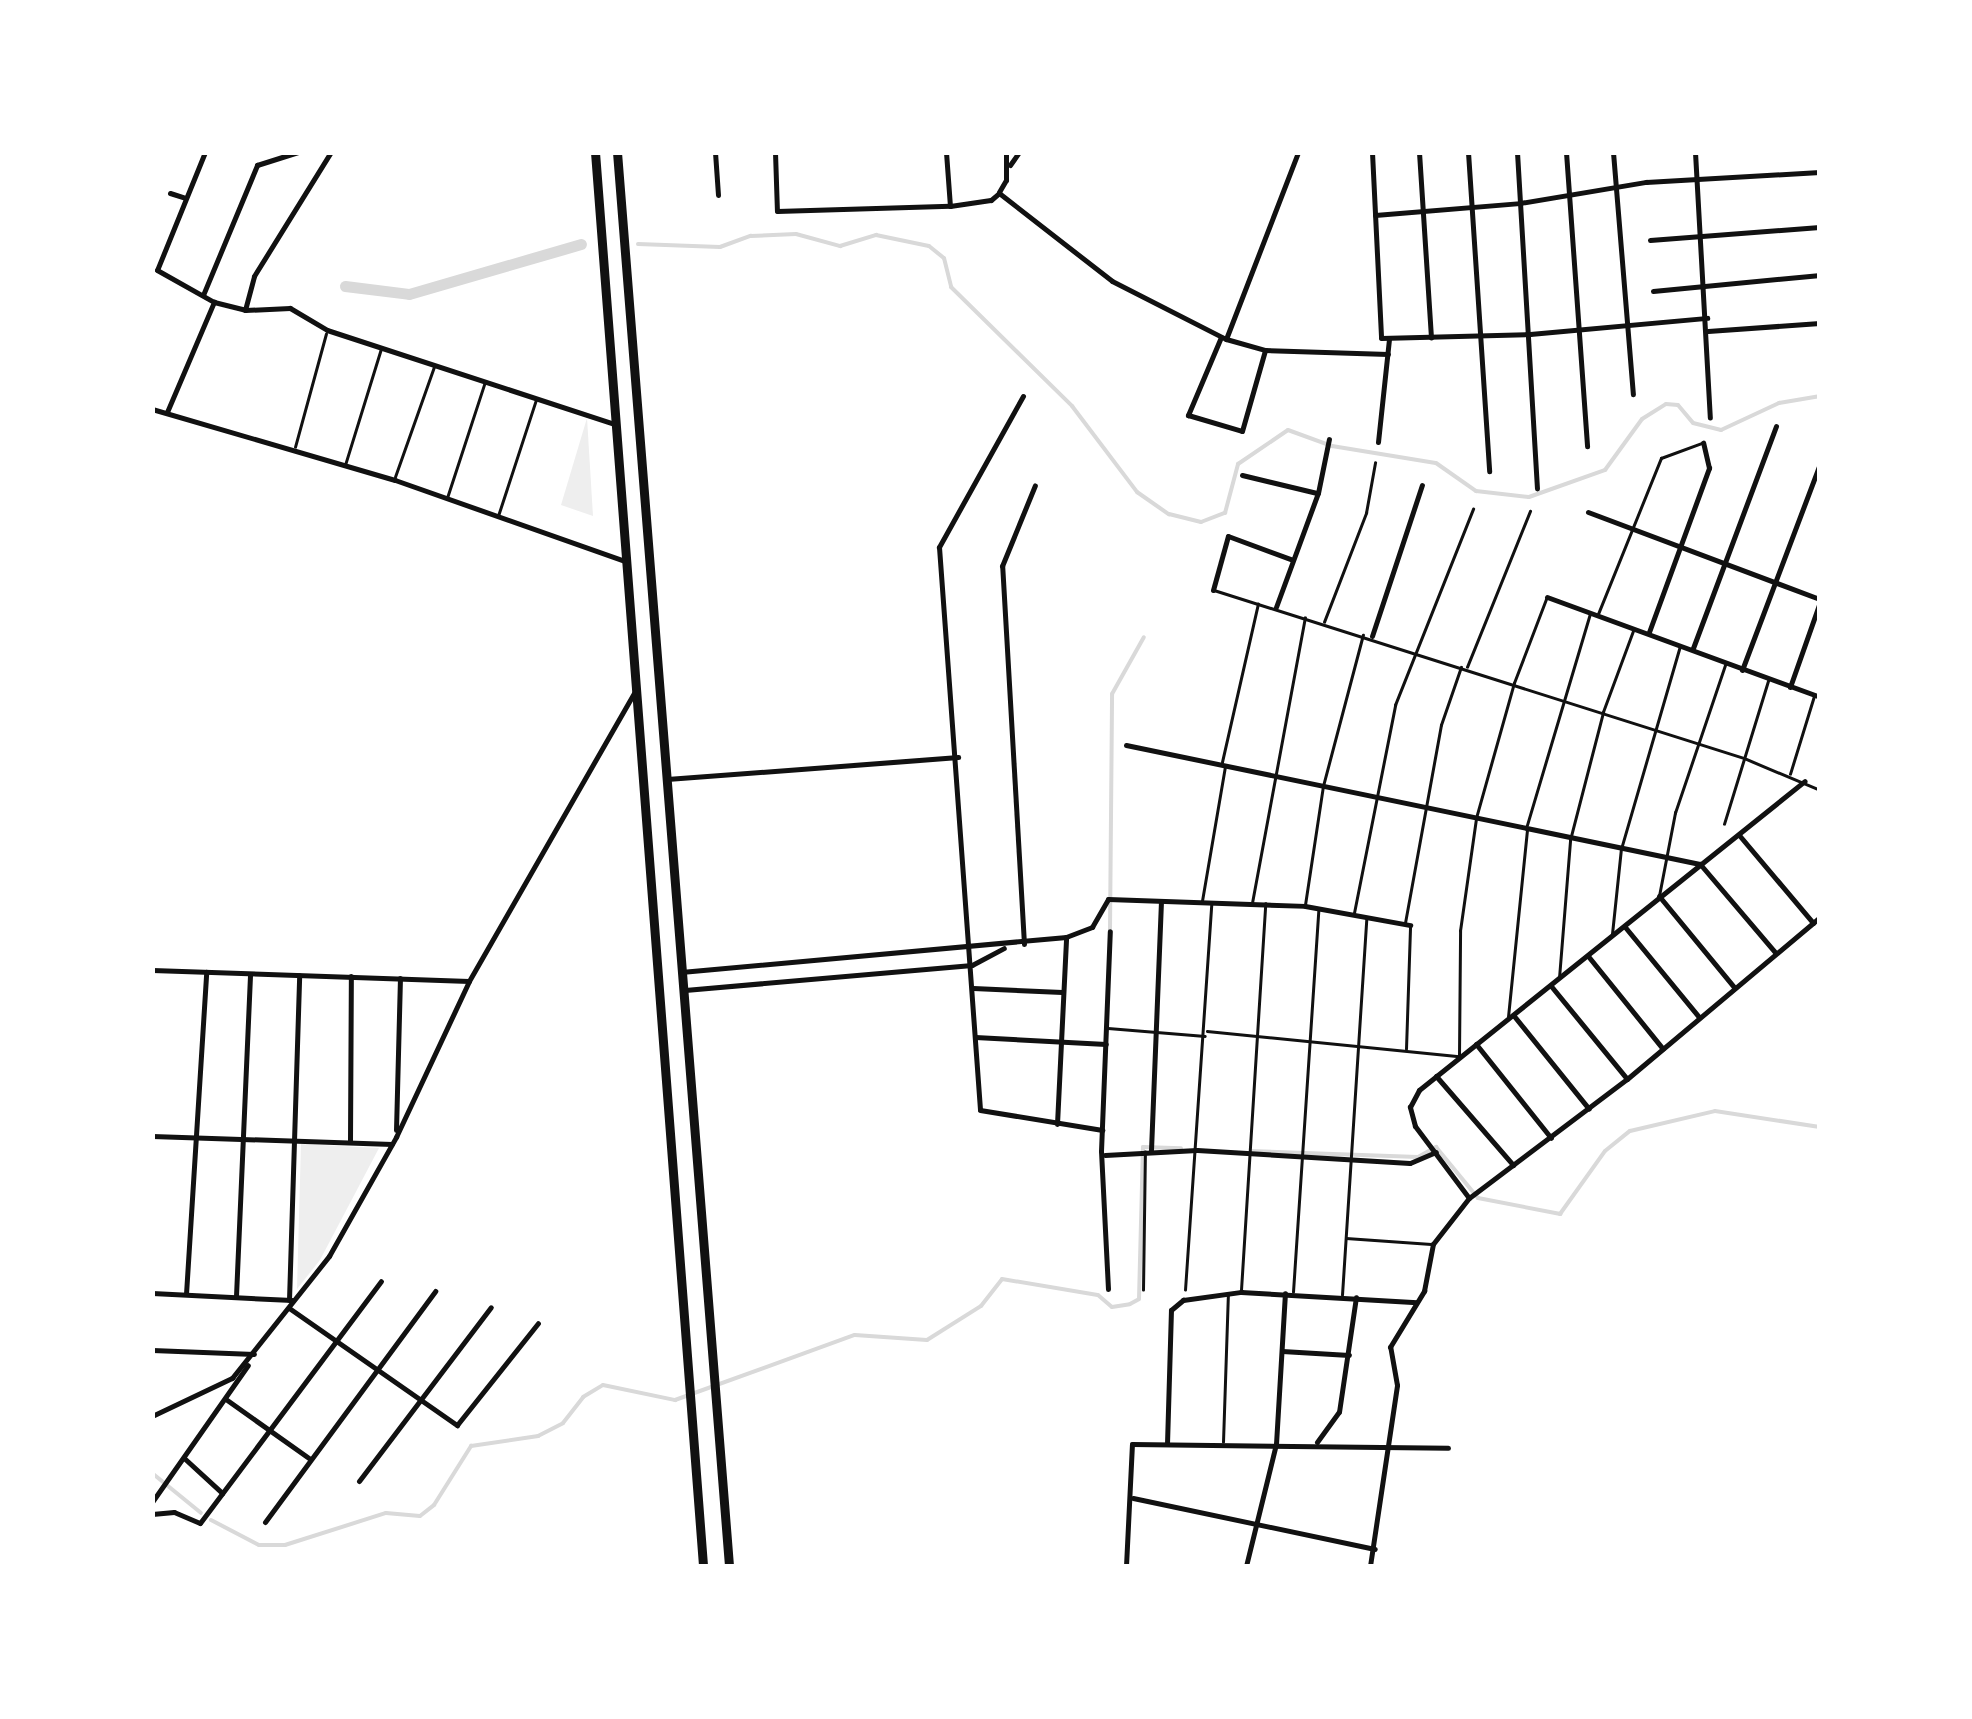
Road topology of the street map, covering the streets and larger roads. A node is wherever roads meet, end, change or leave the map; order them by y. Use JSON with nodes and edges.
{"nodes":[{"id":1,"x":205,"y":152,"type":"edge"},
{"id":2,"x":298,"y":152,"type":"edge"},
{"id":3,"x":330,"y":152,"type":"edge"},
{"id":4,"x":595,"y":152,"type":"edge"},
{"id":5,"x":617,"y":152,"type":"edge"},
{"id":6,"x":716,"y":152,"type":"edge"},
{"id":7,"x":775,"y":152,"type":"edge"},
{"id":8,"x":946,"y":152,"type":"edge"},
{"id":9,"x":1006,"y":152,"type":"edge"},
{"id":10,"x":1018,"y":152,"type":"edge"},
{"id":11,"x":1298,"y":152,"type":"edge"},
{"id":12,"x":1372,"y":152,"type":"edge"},
{"id":13,"x":1419,"y":152,"type":"edge"},
{"id":14,"x":1468,"y":152,"type":"edge"},
{"id":15,"x":1516,"y":152,"type":"edge"},
{"id":16,"x":1566,"y":152,"type":"edge"},
{"id":17,"x":1613,"y":152,"type":"edge"},
{"id":18,"x":1695,"y":152,"type":"edge"},
{"id":19,"x":1008,"y":167,"type":"junction"},
{"id":20,"x":1820,"y":172,"type":"edge"},
{"id":21,"x":1697,"y":180,"type":"junction"},
{"id":22,"x":1615,"y":186,"type":"junction"},
{"id":23,"x":999,"y":192,"type":"junction"},
{"id":24,"x":170,"y":193,"type":"dead end"},
{"id":25,"x":718,"y":194,"type":"dead end"},
{"id":26,"x":1569,"y":194,"type":"junction"},
{"id":27,"x":185,"y":198,"type":"junction"},
{"id":28,"x":1520,"y":203,"type":"junction"},
{"id":29,"x":950,"y":206,"type":"junction"},
{"id":30,"x":1472,"y":206,"type":"junction"},
{"id":31,"x":1422,"y":210,"type":"junction"},
{"id":32,"x":1374,"y":215,"type":"junction"},
{"id":33,"x":1820,"y":227,"type":"edge"},
{"id":34,"x":1701,"y":237,"type":"junction"},
{"id":35,"x":1650,"y":240,"type":"dead end"},
{"id":36,"x":1820,"y":275,"type":"edge"},
{"id":37,"x":1706,"y":286,"type":"junction"},
{"id":38,"x":1654,"y":291,"type":"dead end"},
{"id":39,"x":203,"y":295,"type":"junction"},
{"id":40,"x":214,"y":302,"type":"junction"},
{"id":41,"x":245,"y":310,"type":"junction"},
{"id":42,"x":1707,"y":318,"type":"junction"},
{"id":43,"x":1820,"y":323,"type":"edge"},
{"id":44,"x":1628,"y":325,"type":"junction"},
{"id":45,"x":1577,"y":330,"type":"junction"},
{"id":46,"x":1708,"y":331,"type":"junction"},
{"id":47,"x":1530,"y":334,"type":"junction"},
{"id":48,"x":1480,"y":336,"type":"junction"},
{"id":49,"x":1223,"y":338,"type":"junction"},
{"id":50,"x":1431,"y":338,"type":"junction"},
{"id":51,"x":1389,"y":339,"type":"junction"},
{"id":52,"x":1264,"y":350,"type":"junction"},
{"id":53,"x":1388,"y":354,"type":"junction"},
{"id":54,"x":1633,"y":394,"type":"dead end"},
{"id":55,"x":1023,"y":396,"type":"dead end"},
{"id":56,"x":152,"y":409,"type":"edge"},
{"id":57,"x":167,"y":412,"type":"junction"},
{"id":58,"x":1710,"y":418,"type":"dead end"},
{"id":59,"x":617,"y":425,"type":"junction"},
{"id":60,"x":1776,"y":426,"type":"dead end"},
{"id":61,"x":1329,"y":439,"type":"dead end"},
{"id":62,"x":1378,"y":442,"type":"dead end"},
{"id":63,"x":1703,"y":443,"type":"road end"},
{"id":64,"x":1587,"y":446,"type":"dead end"},
{"id":65,"x":1820,"y":464,"type":"edge"},
{"id":66,"x":1490,"y":471,"type":"dead end"},
{"id":67,"x":1242,"y":475,"type":"dead end"},
{"id":68,"x":1035,"y":485,"type":"dead end"},
{"id":69,"x":1422,"y":485,"type":"dead end"},
{"id":70,"x":1537,"y":488,"type":"dead end"},
{"id":71,"x":1318,"y":493,"type":"junction"},
{"id":72,"x":1588,"y":512,"type":"dead end"},
{"id":73,"x":1681,"y":546,"type":"junction"},
{"id":74,"x":1293,"y":560,"type":"junction"},
{"id":75,"x":627,"y":562,"type":"junction"},
{"id":76,"x":1729,"y":564,"type":"junction"},
{"id":77,"x":1773,"y":580,"type":"junction"},
{"id":78,"x":1212,"y":590,"type":"road end"},
{"id":79,"x":1546,"y":597,"type":"road end"},
{"id":80,"x":1820,"y":601,"type":"edge"},
{"id":81,"x":1276,"y":606,"type":"road end"},
{"id":82,"x":1648,"y":632,"type":"junction"},
{"id":83,"x":1372,"y":636,"type":"road end"},
{"id":84,"x":1693,"y":649,"type":"junction"},
{"id":85,"x":1742,"y":670,"type":"junction"},
{"id":86,"x":1790,"y":688,"type":"junction"},
{"id":87,"x":636,"y":690,"type":"junction"},
{"id":88,"x":1817,"y":696,"type":"edge"},
{"id":89,"x":1126,"y":744,"type":"dead end"},
{"id":90,"x":958,"y":756,"type":"junction"},
{"id":91,"x":664,"y":780,"type":"junction"},
{"id":92,"x":1804,"y":781,"type":"road end"},
{"id":93,"x":1738,"y":835,"type":"junction"},
{"id":94,"x":1700,"y":864,"type":"junction"},
{"id":95,"x":1660,"y":896,"type":"junction"},
{"id":96,"x":1161,"y":901,"type":"junction"},
{"id":97,"x":1820,"y":918,"type":"edge"},
{"id":98,"x":1812,"y":923,"type":"junction"},
{"id":99,"x":1407,"y":925,"type":"road end"},
{"id":100,"x":1624,"y":926,"type":"junction"},
{"id":101,"x":1110,"y":931,"type":"dead end"},
{"id":102,"x":1066,"y":937,"type":"junction"},
{"id":103,"x":1024,"y":944,"type":"junction"},
{"id":104,"x":1006,"y":946,"type":"junction"},
{"id":105,"x":972,"y":949,"type":"junction"},
{"id":106,"x":1775,"y":952,"type":"junction"},
{"id":107,"x":1588,"y":956,"type":"junction"},
{"id":108,"x":972,"y":965,"type":"junction"},
{"id":109,"x":755,"y":966,"type":"junction"},
{"id":110,"x":152,"y":970,"type":"edge"},
{"id":111,"x":206,"y":972,"type":"junction"},
{"id":112,"x":681,"y":972,"type":"junction"},
{"id":113,"x":250,"y":974,"type":"junction"},
{"id":114,"x":299,"y":975,"type":"junction"},
{"id":115,"x":351,"y":976,"type":"junction"},
{"id":116,"x":400,"y":978,"type":"junction"},
{"id":117,"x":469,"y":982,"type":"junction"},
{"id":118,"x":756,"y":984,"type":"junction"},
{"id":119,"x":1550,"y":986,"type":"junction"},
{"id":120,"x":973,"y":988,"type":"junction"},
{"id":121,"x":1734,"y":988,"type":"junction"},
{"id":122,"x":682,"y":990,"type":"junction"},
{"id":123,"x":1062,"y":992,"type":"junction"},
{"id":124,"x":1699,"y":1017,"type":"junction"},
{"id":125,"x":1511,"y":1018,"type":"junction"},
{"id":126,"x":975,"y":1037,"type":"junction"},
{"id":127,"x":1060,"y":1042,"type":"junction"},
{"id":128,"x":1106,"y":1044,"type":"junction"},
{"id":129,"x":1476,"y":1044,"type":"junction"},
{"id":130,"x":1663,"y":1049,"type":"junction"},
{"id":131,"x":1436,"y":1076,"type":"junction"},
{"id":132,"x":1626,"y":1079,"type":"junction"},
{"id":133,"x":1589,"y":1109,"type":"junction"},
{"id":134,"x":1057,"y":1124,"type":"junction"},
{"id":135,"x":1102,"y":1130,"type":"junction"},
{"id":136,"x":152,"y":1136,"type":"edge"},
{"id":137,"x":194,"y":1138,"type":"junction"},
{"id":138,"x":1551,"y":1138,"type":"junction"},
{"id":139,"x":240,"y":1140,"type":"junction"},
{"id":140,"x":394,"y":1140,"type":"junction"},
{"id":141,"x":298,"y":1141,"type":"junction"},
{"id":142,"x":350,"y":1142,"type":"junction"},
{"id":143,"x":1148,"y":1150,"type":"junction"},
{"id":144,"x":1436,"y":1152,"type":"junction"},
{"id":145,"x":1105,"y":1155,"type":"junction"},
{"id":146,"x":1513,"y":1165,"type":"junction"},
{"id":147,"x":1469,"y":1198,"type":"junction"},
{"id":148,"x":381,"y":1281,"type":"dead end"},
{"id":149,"x":1108,"y":1289,"type":"dead end"},
{"id":150,"x":435,"y":1291,"type":"dead end"},
{"id":151,"x":152,"y":1293,"type":"edge"},
{"id":152,"x":186,"y":1294,"type":"junction"},
{"id":153,"x":1289,"y":1294,"type":"junction"},
{"id":154,"x":236,"y":1296,"type":"junction"},
{"id":155,"x":1356,"y":1298,"type":"junction"},
{"id":156,"x":1417,"y":1302,"type":"junction"},
{"id":157,"x":291,"y":1303,"type":"junction"},
{"id":158,"x":491,"y":1306,"type":"dead end"},
{"id":159,"x":538,"y":1323,"type":"dead end"},
{"id":160,"x":336,"y":1341,"type":"junction"},
{"id":161,"x":152,"y":1350,"type":"edge"},
{"id":162,"x":1282,"y":1352,"type":"junction"},
{"id":163,"x":254,"y":1354,"type":"junction"},
{"id":164,"x":1350,"y":1356,"type":"junction"},
{"id":165,"x":378,"y":1370,"type":"junction"},
{"id":166,"x":420,"y":1399,"type":"junction"},
{"id":167,"x":227,"y":1400,"type":"junction"},
{"id":168,"x":152,"y":1416,"type":"edge"},
{"id":169,"x":271,"y":1432,"type":"junction"},
{"id":170,"x":1167,"y":1444,"type":"junction"},
{"id":171,"x":1276,"y":1444,"type":"junction"},
{"id":172,"x":1315,"y":1444,"type":"junction"},
{"id":173,"x":1387,"y":1444,"type":"junction"},
{"id":174,"x":1448,"y":1448,"type":"dead end"},
{"id":175,"x":184,"y":1458,"type":"junction"},
{"id":176,"x":310,"y":1460,"type":"junction"},
{"id":177,"x":359,"y":1481,"type":"dead end"},
{"id":178,"x":223,"y":1494,"type":"junction"},
{"id":179,"x":1133,"y":1498,"type":"junction"},
{"id":180,"x":152,"y":1502,"type":"edge"},
{"id":181,"x":166,"y":1511,"type":"junction"},
{"id":182,"x":152,"y":1514,"type":"edge"},
{"id":183,"x":265,"y":1522,"type":"dead end"},
{"id":184,"x":1258,"y":1524,"type":"junction"},
{"id":185,"x":1376,"y":1549,"type":"junction"},
{"id":186,"x":703,"y":1566,"type":"edge"},
{"id":187,"x":729,"y":1566,"type":"edge"},
{"id":188,"x":1126,"y":1566,"type":"edge"},
{"id":189,"x":1246,"y":1566,"type":"edge"},
{"id":190,"x":1370,"y":1566,"type":"edge"}],
"edges":[{"from":1,"to":27,"type":"street"},
{"from":2,"to":39,"type":"street"},
{"from":3,"to":41,"type":"street"},
{"from":4,"to":59,"type":"main road"},
{"from":5,"to":91,"type":"main road"},
{"from":6,"to":25,"type":"street"},
{"from":7,"to":29,"type":"street"},
{"from":8,"to":29,"type":"street"},
{"from":9,"to":19,"type":"street"},
{"from":10,"to":19,"type":"street"},
{"from":11,"to":49,"type":"street"},
{"from":12,"to":32,"type":"street"},
{"from":13,"to":31,"type":"street"},
{"from":14,"to":30,"type":"street"},
{"from":15,"to":28,"type":"street"},
{"from":16,"to":26,"type":"street"},
{"from":17,"to":22,"type":"street"},
{"from":18,"to":21,"type":"street"},
{"from":19,"to":23,"type":"street"},
{"from":20,"to":21,"type":"street"},
{"from":21,"to":22,"type":"street"},
{"from":21,"to":34,"type":"street"},
{"from":22,"to":26,"type":"street"},
{"from":22,"to":44,"type":"street"},
{"from":23,"to":29,"type":"street"},
{"from":23,"to":49,"type":"street"},
{"from":24,"to":27,"type":"street"},
{"from":26,"to":28,"type":"street"},
{"from":26,"to":45,"type":"street"},
{"from":27,"to":39,"type":"street"},
{"from":28,"to":30,"type":"street"},
{"from":28,"to":47,"type":"street"},
{"from":30,"to":31,"type":"street"},
{"from":30,"to":48,"type":"street"},
{"from":31,"to":32,"type":"street"},
{"from":31,"to":50,"type":"street"},
{"from":32,"to":51,"type":"street"},
{"from":33,"to":34,"type":"street"},
{"from":34,"to":35,"type":"street"},
{"from":34,"to":37,"type":"street"},
{"from":36,"to":37,"type":"street"},
{"from":37,"to":38,"type":"street"},
{"from":37,"to":42,"type":"street"},
{"from":39,"to":40,"type":"street"},
{"from":40,"to":41,"type":"street"},
{"from":40,"to":57,"type":"street"},
{"from":41,"to":59,"type":"street"},
{"from":42,"to":44,"type":"street"},
{"from":42,"to":46,"type":"street"},
{"from":43,"to":46,"type":"street"},
{"from":44,"to":45,"type":"street"},
{"from":44,"to":54,"type":"street"},
{"from":45,"to":47,"type":"street"},
{"from":45,"to":64,"type":"street"},
{"from":46,"to":58,"type":"street"},
{"from":47,"to":48,"type":"street"},
{"from":47,"to":70,"type":"street"},
{"from":48,"to":50,"type":"street"},
{"from":48,"to":66,"type":"street"},
{"from":49,"to":52,"type":"street"},
{"from":49,"to":52,"type":"street"},
{"from":50,"to":51,"type":"street"},
{"from":51,"to":53,"type":"street"},
{"from":52,"to":53,"type":"street"},
{"from":53,"to":62,"type":"street"},
{"from":55,"to":90,"type":"street"},
{"from":56,"to":57,"type":"street"},
{"from":57,"to":75,"type":"street"},
{"from":59,"to":75,"type":"main road"},
{"from":60,"to":76,"type":"street"},
{"from":61,"to":71,"type":"street"},
{"from":63,"to":73,"type":"street"},
{"from":65,"to":77,"type":"street"},
{"from":67,"to":71,"type":"street"},
{"from":68,"to":103,"type":"street"},
{"from":69,"to":83,"type":"street"},
{"from":71,"to":74,"type":"street"},
{"from":72,"to":73,"type":"street"},
{"from":73,"to":76,"type":"street"},
{"from":73,"to":82,"type":"street"},
{"from":74,"to":78,"type":"street"},
{"from":74,"to":81,"type":"street"},
{"from":75,"to":87,"type":"main road"},
{"from":76,"to":77,"type":"street"},
{"from":76,"to":84,"type":"street"},
{"from":77,"to":80,"type":"street"},
{"from":77,"to":85,"type":"street"},
{"from":79,"to":82,"type":"street"},
{"from":80,"to":86,"type":"street"},
{"from":82,"to":84,"type":"street"},
{"from":84,"to":85,"type":"street"},
{"from":85,"to":86,"type":"street"},
{"from":86,"to":88,"type":"street"},
{"from":87,"to":117,"type":"street"},
{"from":87,"to":186,"type":"main road"},
{"from":89,"to":94,"type":"street"},
{"from":90,"to":91,"type":"street"},
{"from":90,"to":105,"type":"street"},
{"from":91,"to":112,"type":"main road"},
{"from":92,"to":93,"type":"street"},
{"from":93,"to":94,"type":"street"},
{"from":93,"to":98,"type":"street"},
{"from":94,"to":95,"type":"street"},
{"from":94,"to":106,"type":"street"},
{"from":95,"to":100,"type":"street"},
{"from":95,"to":121,"type":"street"},
{"from":96,"to":99,"type":"street"},
{"from":96,"to":102,"type":"street"},
{"from":96,"to":143,"type":"street"},
{"from":97,"to":98,"type":"street"},
{"from":98,"to":106,"type":"street"},
{"from":100,"to":107,"type":"street"},
{"from":100,"to":124,"type":"street"},
{"from":101,"to":128,"type":"street"},
{"from":102,"to":103,"type":"street"},
{"from":102,"to":123,"type":"street"},
{"from":103,"to":104,"type":"street"},
{"from":104,"to":105,"type":"street"},
{"from":104,"to":108,"type":"street"},
{"from":105,"to":108,"type":"street"},
{"from":105,"to":109,"type":"street"},
{"from":106,"to":121,"type":"street"},
{"from":107,"to":119,"type":"street"},
{"from":107,"to":130,"type":"street"},
{"from":108,"to":118,"type":"street"},
{"from":108,"to":120,"type":"street"},
{"from":109,"to":112,"type":"street"},
{"from":109,"to":118,"type":"street"},
{"from":110,"to":111,"type":"street"},
{"from":111,"to":113,"type":"street"},
{"from":111,"to":137,"type":"street"},
{"from":112,"to":122,"type":"main road"},
{"from":113,"to":114,"type":"street"},
{"from":113,"to":139,"type":"street"},
{"from":114,"to":115,"type":"street"},
{"from":114,"to":141,"type":"street"},
{"from":115,"to":116,"type":"street"},
{"from":115,"to":142,"type":"street"},
{"from":116,"to":117,"type":"street"},
{"from":116,"to":140,"type":"street"},
{"from":117,"to":140,"type":"street"},
{"from":118,"to":122,"type":"street"},
{"from":119,"to":125,"type":"street"},
{"from":119,"to":132,"type":"street"},
{"from":120,"to":123,"type":"street"},
{"from":120,"to":126,"type":"street"},
{"from":121,"to":124,"type":"street"},
{"from":122,"to":187,"type":"main road"},
{"from":123,"to":127,"type":"street"},
{"from":124,"to":130,"type":"street"},
{"from":125,"to":129,"type":"street"},
{"from":125,"to":133,"type":"street"},
{"from":126,"to":127,"type":"street"},
{"from":126,"to":134,"type":"street"},
{"from":127,"to":128,"type":"street"},
{"from":127,"to":134,"type":"street"},
{"from":128,"to":135,"type":"street"},
{"from":129,"to":131,"type":"street"},
{"from":129,"to":138,"type":"street"},
{"from":130,"to":132,"type":"street"},
{"from":131,"to":144,"type":"street"},
{"from":131,"to":146,"type":"street"},
{"from":132,"to":133,"type":"street"},
{"from":133,"to":138,"type":"street"},
{"from":134,"to":135,"type":"street"},
{"from":135,"to":145,"type":"street"},
{"from":136,"to":137,"type":"street"},
{"from":137,"to":139,"type":"street"},
{"from":137,"to":152,"type":"street"},
{"from":138,"to":146,"type":"street"},
{"from":139,"to":141,"type":"street"},
{"from":139,"to":154,"type":"street"},
{"from":140,"to":142,"type":"street"},
{"from":140,"to":157,"type":"street"},
{"from":141,"to":142,"type":"street"},
{"from":141,"to":157,"type":"street"},
{"from":143,"to":144,"type":"street"},
{"from":143,"to":145,"type":"street"},
{"from":144,"to":147,"type":"street"},
{"from":145,"to":149,"type":"street"},
{"from":146,"to":147,"type":"street"},
{"from":147,"to":156,"type":"street"},
{"from":148,"to":160,"type":"street"},
{"from":150,"to":165,"type":"street"},
{"from":151,"to":152,"type":"street"},
{"from":152,"to":154,"type":"street"},
{"from":153,"to":155,"type":"street"},
{"from":153,"to":162,"type":"street"},
{"from":153,"to":170,"type":"street"},
{"from":154,"to":157,"type":"street"},
{"from":155,"to":156,"type":"street"},
{"from":155,"to":164,"type":"street"},
{"from":156,"to":173,"type":"street"},
{"from":157,"to":160,"type":"street"},
{"from":157,"to":163,"type":"street"},
{"from":158,"to":166,"type":"street"},
{"from":159,"to":166,"type":"street"},
{"from":160,"to":165,"type":"street"},
{"from":160,"to":169,"type":"street"},
{"from":161,"to":163,"type":"street"},
{"from":162,"to":164,"type":"street"},
{"from":162,"to":171,"type":"street"},
{"from":163,"to":167,"type":"street"},
{"from":163,"to":168,"type":"street"},
{"from":164,"to":172,"type":"street"},
{"from":165,"to":166,"type":"street"},
{"from":165,"to":176,"type":"street"},
{"from":166,"to":177,"type":"street"},
{"from":167,"to":169,"type":"street"},
{"from":167,"to":175,"type":"street"},
{"from":169,"to":176,"type":"street"},
{"from":169,"to":178,"type":"street"},
{"from":170,"to":171,"type":"street"},
{"from":170,"to":179,"type":"street"},
{"from":171,"to":172,"type":"street"},
{"from":171,"to":184,"type":"street"},
{"from":172,"to":173,"type":"street"},
{"from":173,"to":174,"type":"street"},
{"from":173,"to":185,"type":"street"},
{"from":175,"to":178,"type":"street"},
{"from":175,"to":180,"type":"street"},
{"from":176,"to":183,"type":"street"},
{"from":178,"to":181,"type":"street"},
{"from":179,"to":184,"type":"street"},
{"from":179,"to":188,"type":"street"},
{"from":180,"to":181,"type":"street"},
{"from":181,"to":182,"type":"street"},
{"from":184,"to":185,"type":"street"},
{"from":184,"to":189,"type":"street"},
{"from":185,"to":190,"type":"street"}]}
